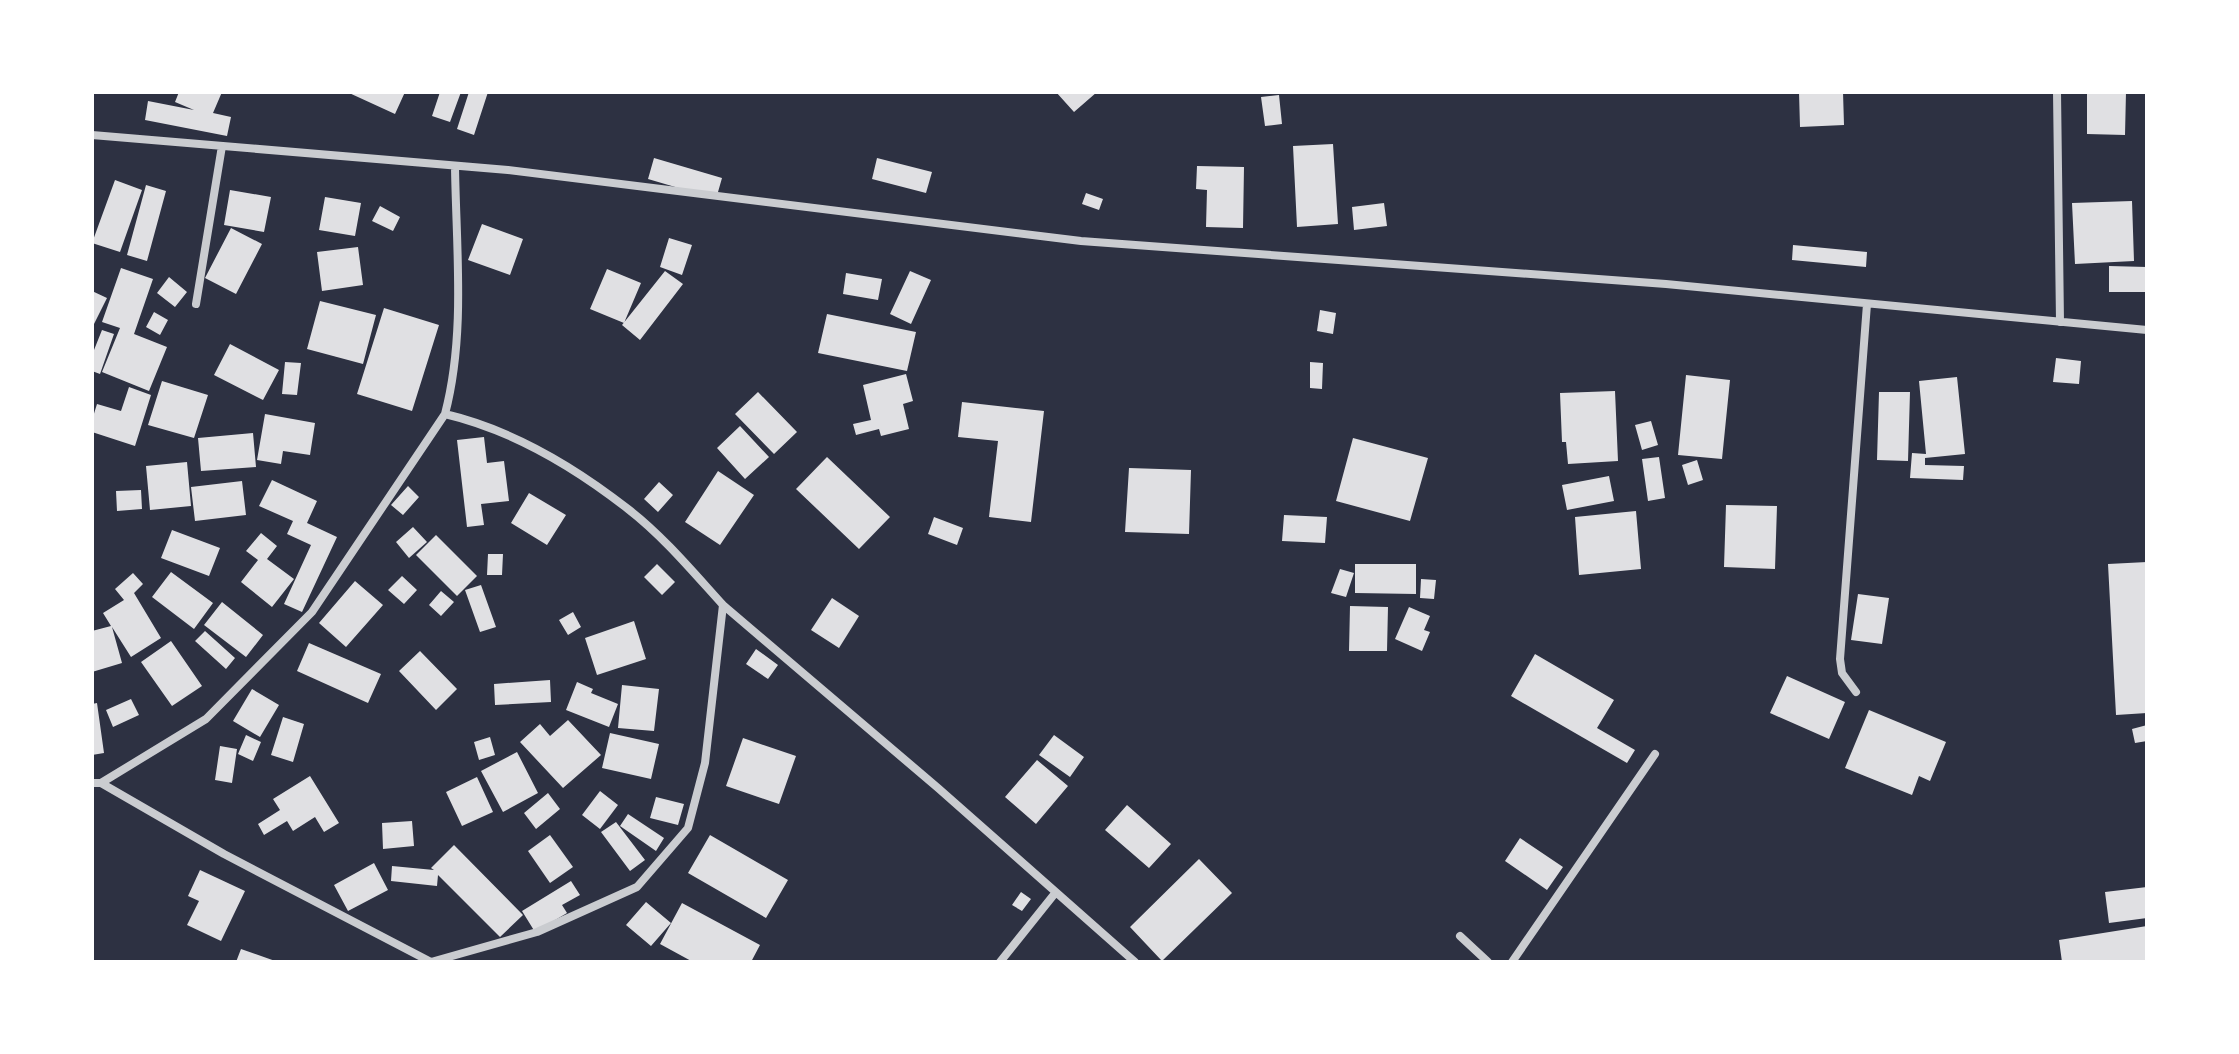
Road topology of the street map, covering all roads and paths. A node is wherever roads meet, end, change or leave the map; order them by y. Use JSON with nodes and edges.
{"nodes":[{"id":1,"x":2057,"y":92,"type":"edge"},
{"id":2,"x":92,"y":135,"type":"edge"},
{"id":3,"x":222,"y":146,"type":"junction"},
{"id":4,"x":455,"y":166,"type":"junction"},
{"id":5,"x":196,"y":304,"type":"dead end"},
{"id":6,"x":1867,"y":304,"type":"junction"},
{"id":7,"x":2060,"y":322,"type":"junction"},
{"id":8,"x":2147,"y":330,"type":"edge"},
{"id":9,"x":445,"y":414,"type":"junction"},
{"id":10,"x":723,"y":605,"type":"junction"},
{"id":11,"x":1856,"y":692,"type":"dead end"},
{"id":12,"x":1655,"y":754,"type":"dead end"},
{"id":13,"x":96,"y":783,"type":"edge"},
{"id":14,"x":1056,"y":892,"type":"junction"},
{"id":15,"x":1460,"y":936,"type":"dead end"},
{"id":16,"x":431,"y":962,"type":"edge"},
{"id":17,"x":1000,"y":962,"type":"edge"},
{"id":18,"x":1135,"y":962,"type":"edge"},
{"id":19,"x":1488,"y":962,"type":"edge"},
{"id":20,"x":1512,"y":962,"type":"edge"}],
"edges":[{"from":1,"to":7,"type":"street"},
{"from":2,"to":3,"type":"street"},
{"from":3,"to":4,"type":"street"},
{"from":3,"to":5,"type":"street"},
{"from":4,"to":6,"type":"street"},
{"from":4,"to":9,"type":"street"},
{"from":6,"to":7,"type":"street"},
{"from":6,"to":11,"type":"street"},
{"from":7,"to":8,"type":"street"},
{"from":9,"to":10,"type":"street"},
{"from":9,"to":13,"type":"street"},
{"from":10,"to":14,"type":"street"},
{"from":10,"to":16,"type":"street"},
{"from":12,"to":20,"type":"street"},
{"from":13,"to":16,"type":"street"},
{"from":14,"to":17,"type":"street"},
{"from":14,"to":18,"type":"street"},
{"from":15,"to":19,"type":"street"}]}
